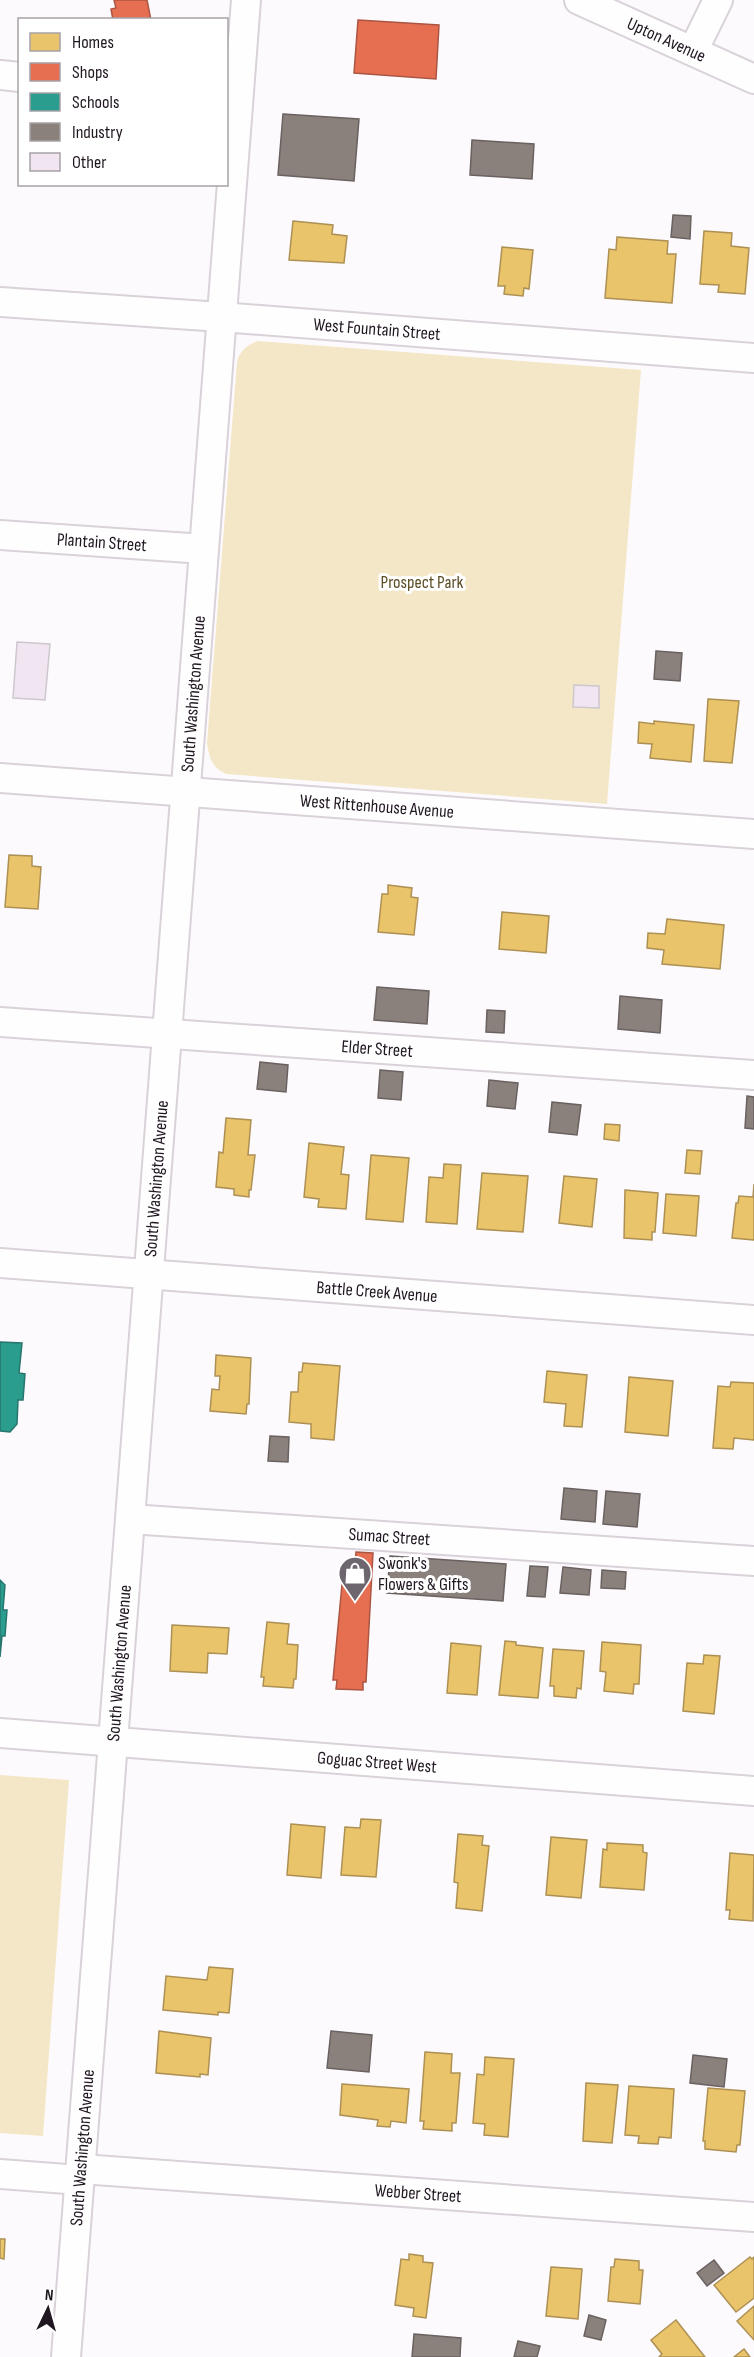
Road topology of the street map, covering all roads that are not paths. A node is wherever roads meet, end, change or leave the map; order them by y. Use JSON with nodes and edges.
{"nodes":[{"id":1,"x":246,"y":0,"type":"edge"},
{"id":2,"x":579,"y":0,"type":"edge"},
{"id":3,"x":718,"y":0,"type":"edge"},
{"id":4,"x":693,"y":51,"type":"junction"},
{"id":5,"x":0,"y":75,"type":"edge"},
{"id":6,"x":18,"y":77,"type":"edge"},
{"id":7,"x":754,"y":79,"type":"edge"},
{"id":8,"x":232,"y":94,"type":"edge"},
{"id":9,"x":228,"y":175,"type":"edge"},
{"id":10,"x":227,"y":186,"type":"edge"},
{"id":11,"x":0,"y":302,"type":"edge"},
{"id":12,"x":221,"y":317,"type":"junction"},
{"id":13,"x":754,"y":358,"type":"edge"},
{"id":14,"x":0,"y":535,"type":"edge"},
{"id":15,"x":204,"y":549,"type":"junction"},
{"id":16,"x":0,"y":778,"type":"edge"},
{"id":17,"x":186,"y":792,"type":"junction"},
{"id":18,"x":754,"y":834,"type":"edge"},
{"id":19,"x":0,"y":1022,"type":"edge"},
{"id":20,"x":167,"y":1035,"type":"junction"},
{"id":21,"x":754,"y":1076,"type":"edge"},
{"id":22,"x":0,"y":1263,"type":"edge"},
{"id":23,"x":149,"y":1274,"type":"junction"},
{"id":24,"x":754,"y":1320,"type":"edge"},
{"id":25,"x":130,"y":1519,"type":"junction"},
{"id":26,"x":754,"y":1561,"type":"edge"},
{"id":27,"x":0,"y":1733,"type":"edge"},
{"id":28,"x":114,"y":1742,"type":"junction"},
{"id":29,"x":754,"y":1791,"type":"edge"},
{"id":30,"x":0,"y":2174,"type":"edge"},
{"id":31,"x":81,"y":2175,"type":"junction"},
{"id":32,"x":754,"y":2217,"type":"edge"},
{"id":33,"x":66,"y":2357,"type":"edge"}],
"edges":[{"from":1,"to":8,"type":"street","name":"South Washington Avenue"},
{"from":2,"to":4,"type":"street","name":"Upton Avenue"},
{"from":3,"to":4,"type":"street"},
{"from":4,"to":7,"type":"street","name":"Upton Avenue"},
{"from":5,"to":6,"type":"street"},
{"from":8,"to":9,"type":"street","name":"South Washington Avenue"},
{"from":10,"to":12,"type":"street","name":"South Washington Avenue"},
{"from":11,"to":12,"type":"street","name":"West Fountain Street"},
{"from":12,"to":13,"type":"street","name":"West Fountain Street"},
{"from":12,"to":15,"type":"street","name":"South Washington Avenue"},
{"from":14,"to":15,"type":"street","name":"Plantain Street"},
{"from":15,"to":17,"type":"street","name":"South Washington Avenue"},
{"from":16,"to":17,"type":"street","name":"West Rittenhouse Avenue"},
{"from":17,"to":18,"type":"street","name":"West Rittenhouse Avenue"},
{"from":17,"to":20,"type":"street","name":"South Washington Avenue"},
{"from":19,"to":20,"type":"street","name":"Elder Street"},
{"from":20,"to":21,"type":"street","name":"Elder Street"},
{"from":20,"to":23,"type":"street","name":"South Washington Avenue"},
{"from":22,"to":23,"type":"street","name":"Battle Creek Avenue"},
{"from":23,"to":24,"type":"street","name":"Battle Creek Avenue"},
{"from":23,"to":25,"type":"street","name":"South Washington Avenue"},
{"from":25,"to":26,"type":"street","name":"Sumac Street"},
{"from":25,"to":28,"type":"street","name":"South Washington Avenue"},
{"from":27,"to":28,"type":"street","name":"Goguac Street West"},
{"from":28,"to":29,"type":"street","name":"Goguac Street West"},
{"from":28,"to":31,"type":"street","name":"South Washington Avenue"},
{"from":30,"to":31,"type":"street","name":"Webber Street"},
{"from":31,"to":32,"type":"street","name":"Webber Street"},
{"from":31,"to":33,"type":"street","name":"South Washington Avenue"}]}
